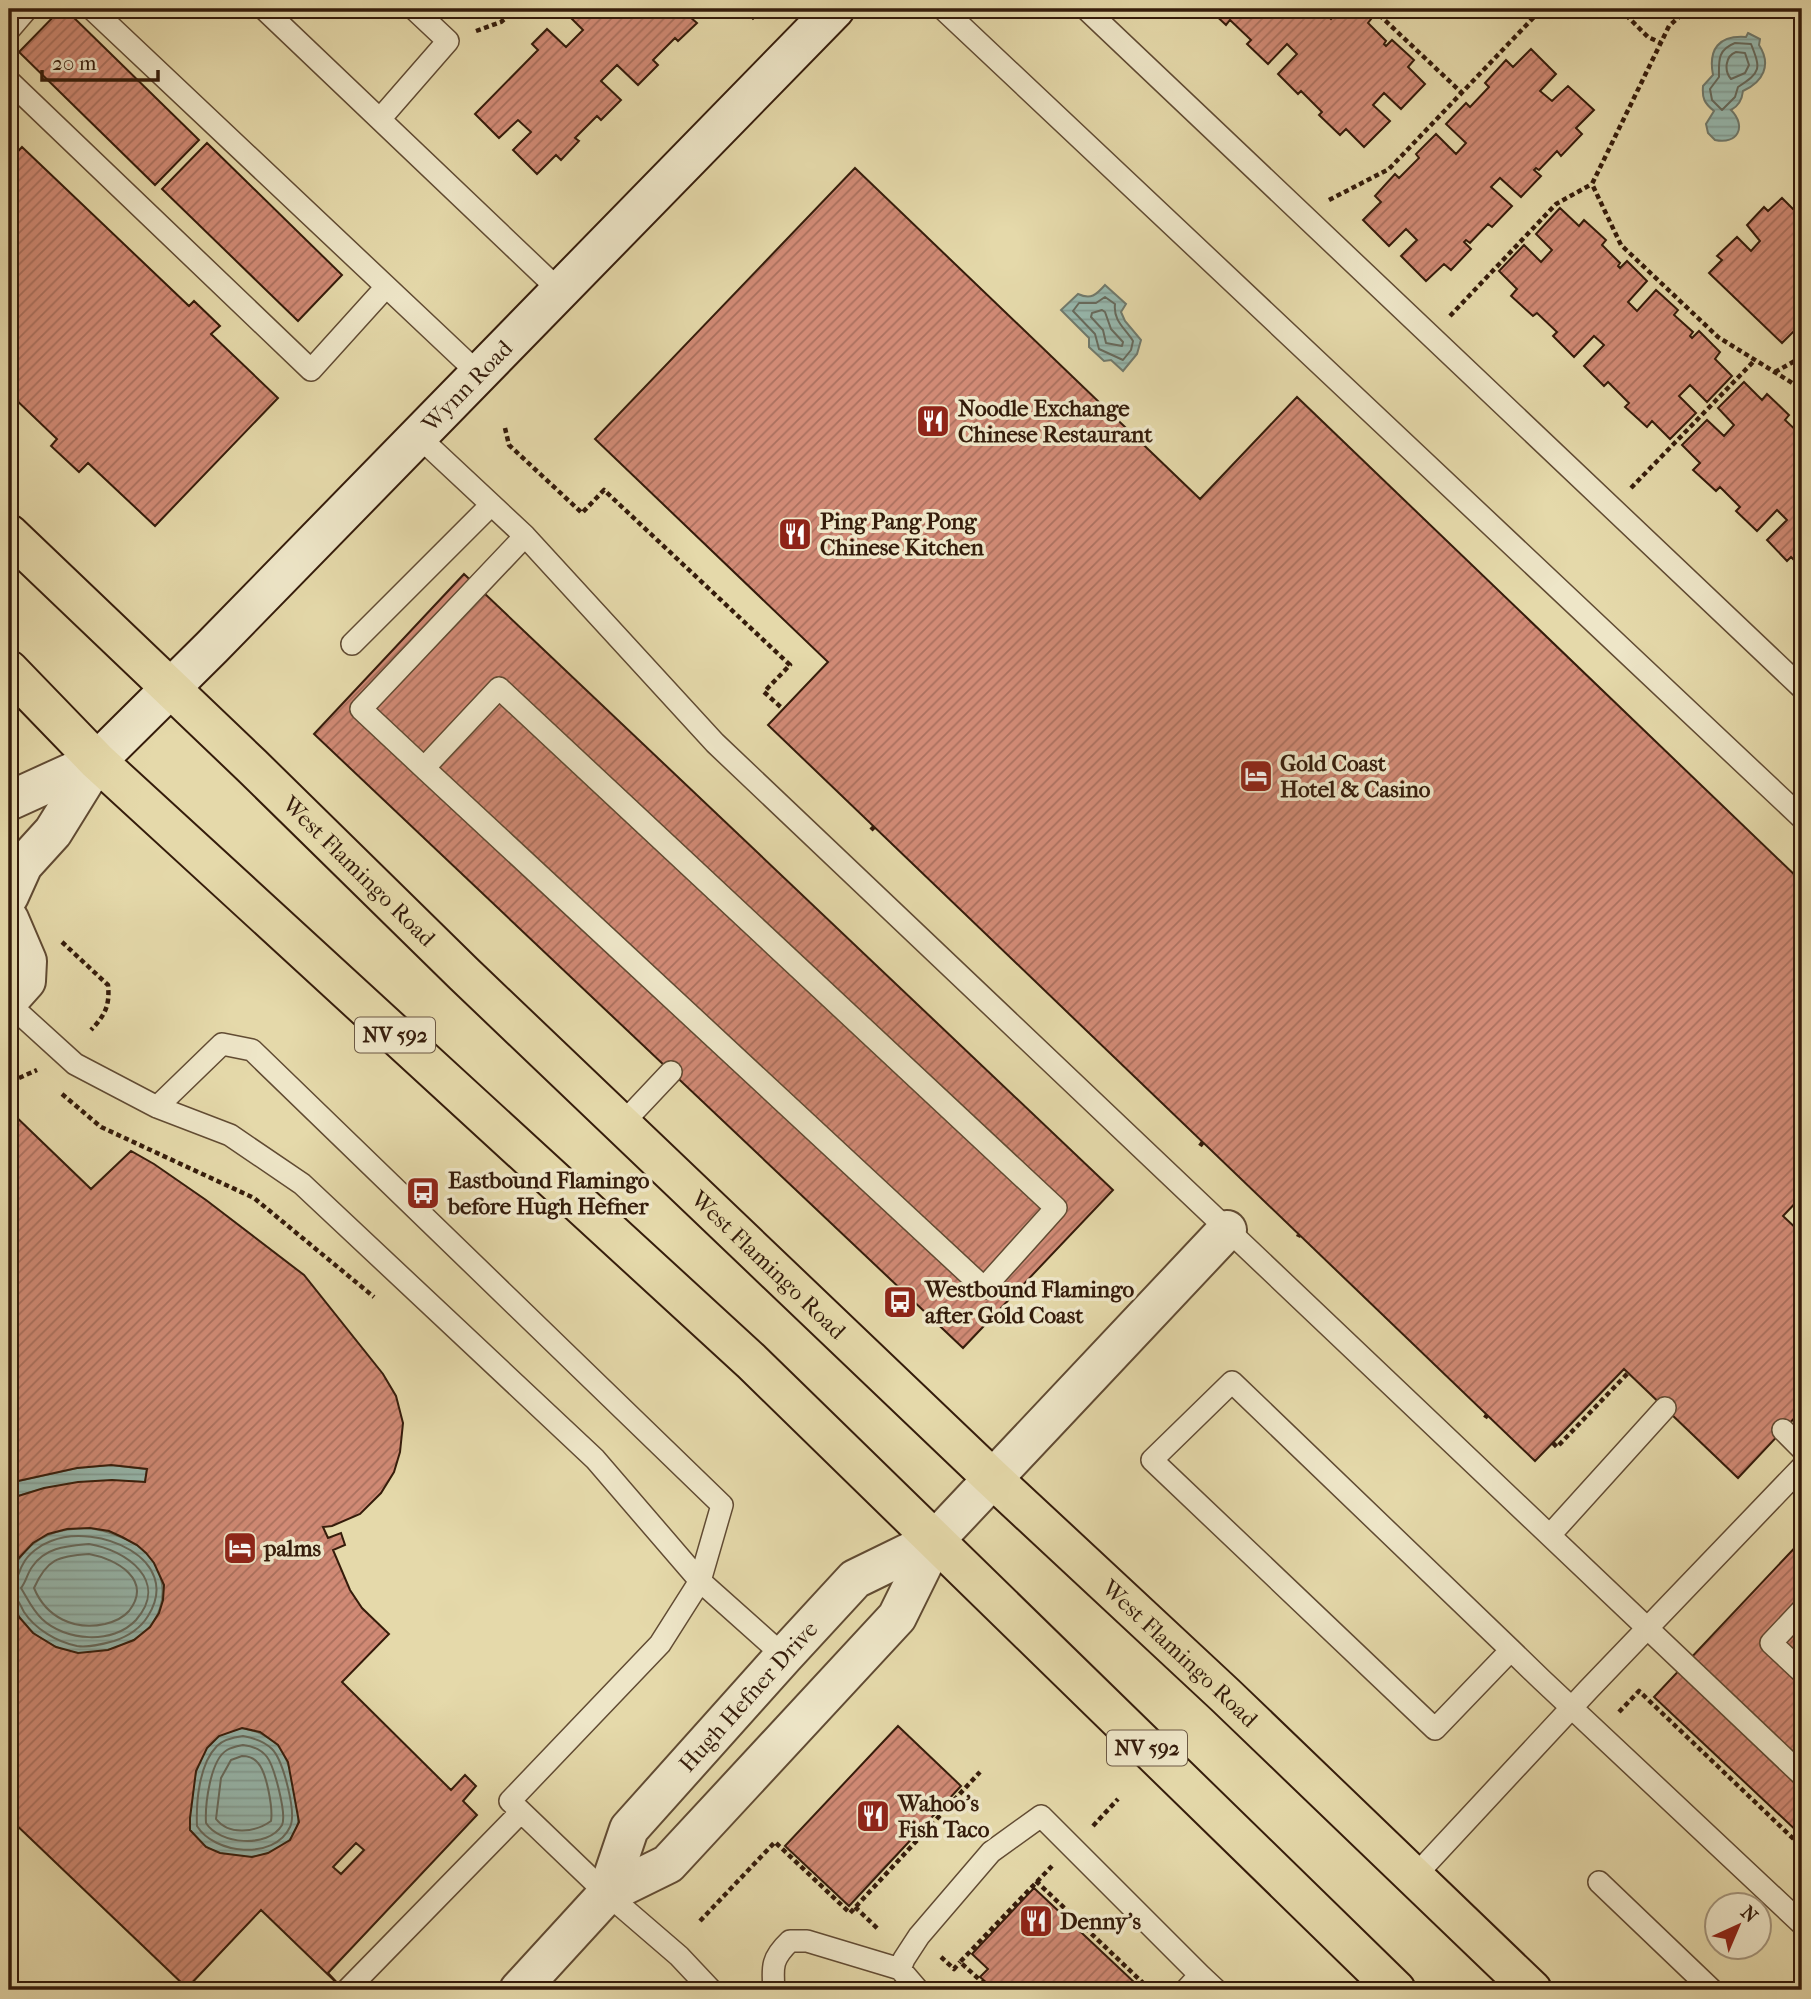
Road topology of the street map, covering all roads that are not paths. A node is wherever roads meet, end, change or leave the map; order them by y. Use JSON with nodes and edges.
{"nodes":[{"id":1,"x":27,"y":9,"type":"edge"},
{"id":2,"x":92,"y":9,"type":"edge"},
{"id":3,"x":264,"y":9,"type":"edge"},
{"id":4,"x":414,"y":9,"type":"edge"},
{"id":5,"x":835,"y":9,"type":"edge"},
{"id":6,"x":943,"y":9,"type":"edge"},
{"id":7,"x":1086,"y":9,"type":"edge"},
{"id":8,"x":9,"y":30,"type":"edge"},
{"id":9,"x":9,"y":81,"type":"edge"},
{"id":10,"x":380,"y":119,"type":"junction"},
{"id":11,"x":386,"y":287,"type":"junction"},
{"id":12,"x":560,"y":291,"type":"junction"},
{"id":13,"x":479,"y":374,"type":"junction"},
{"id":14,"x":418,"y":436,"type":"junction"},
{"id":15,"x":491,"y":505,"type":"junction"},
{"id":16,"x":9,"y":534,"type":"edge"},
{"id":17,"x":525,"y":536,"type":"junction"},
{"id":18,"x":352,"y":644,"type":"dead end"},
{"id":19,"x":9,"y":670,"type":"edge"},
{"id":20,"x":1802,"y":688,"type":"edge"},
{"id":21,"x":170,"y":689,"type":"junction"},
{"id":22,"x":97,"y":761,"type":"junction"},
{"id":23,"x":424,"y":768,"type":"junction"},
{"id":24,"x":9,"y":801,"type":"edge"},
{"id":25,"x":1802,"y":818,"type":"edge"},
{"id":26,"x":9,"y":896,"type":"edge"},
{"id":27,"x":9,"y":919,"type":"edge"},
{"id":28,"x":9,"y":1002,"type":"edge"},
{"id":29,"x":671,"y":1072,"type":"dead end"},
{"id":30,"x":157,"y":1107,"type":"junction"},
{"id":31,"x":621,"y":1125,"type":"junction"},
{"id":32,"x":1227,"y":1230,"type":"junction"},
{"id":33,"x":1665,"y":1408,"type":"dead end"},
{"id":34,"x":1783,"y":1430,"type":"dead end"},
{"id":35,"x":1802,"y":1449,"type":"edge"},
{"id":36,"x":1802,"y":1467,"type":"edge"},
{"id":37,"x":992,"y":1478,"type":"junction"},
{"id":38,"x":1550,"y":1535,"type":"junction"},
{"id":39,"x":935,"y":1540,"type":"junction"},
{"id":40,"x":700,"y":1581,"type":"junction"},
{"id":41,"x":1802,"y":1610,"type":"edge"},
{"id":42,"x":1647,"y":1627,"type":"junction"},
{"id":43,"x":1511,"y":1650,"type":"junction"},
{"id":44,"x":784,"y":1656,"type":"junction"},
{"id":45,"x":1802,"y":1672,"type":"edge"},
{"id":46,"x":1572,"y":1707,"type":"junction"},
{"id":47,"x":1802,"y":1775,"type":"edge"},
{"id":48,"x":521,"y":1812,"type":"junction"},
{"id":49,"x":1414,"y":1877,"type":"junction"},
{"id":50,"x":1599,"y":1882,"type":"dead end"},
{"id":51,"x":607,"y":1895,"type":"junction"},
{"id":52,"x":1802,"y":1924,"type":"edge"},
{"id":53,"x":900,"y":1969,"type":"junction"},
{"id":54,"x":1193,"y":1983,"type":"edge"},
{"id":55,"x":347,"y":1990,"type":"edge"},
{"id":56,"x":519,"y":1990,"type":"edge"},
{"id":57,"x":712,"y":1990,"type":"edge"},
{"id":58,"x":774,"y":1990,"type":"edge"},
{"id":59,"x":918,"y":1990,"type":"edge"},
{"id":60,"x":1216,"y":1990,"type":"edge"},
{"id":61,"x":1396,"y":1990,"type":"edge"},
{"id":62,"x":1532,"y":1990,"type":"edge"},
{"id":63,"x":1712,"y":1990,"type":"edge"}],
"edges":[{"from":1,"to":8,"type":"lane"},
{"from":2,"to":11,"type":"lane"},
{"from":3,"to":10,"type":"lane"},
{"from":4,"to":10,"type":"lane"},
{"from":5,"to":12,"type":"street","name":"Wynn Road"},
{"from":6,"to":25,"type":"lane"},
{"from":7,"to":20,"type":"lane"},
{"from":9,"to":11,"type":"lane"},
{"from":10,"to":12,"type":"lane"},
{"from":11,"to":13,"type":"lane"},
{"from":12,"to":13,"type":"street","name":"Wynn Road"},
{"from":13,"to":14,"type":"street","name":"Wynn Road"},
{"from":14,"to":15,"type":"lane"},
{"from":14,"to":21,"type":"street","name":"Wynn Road"},
{"from":15,"to":17,"type":"lane"},
{"from":15,"to":18,"type":"lane"},
{"from":16,"to":21,"type":"main road","name":"West Flamingo Road"},
{"from":17,"to":23,"type":"lane"},
{"from":17,"to":32,"type":"lane"},
{"from":19,"to":22,"type":"main road","number":"NV 592"},
{"from":21,"to":22,"type":"street","name":"Wynn Road"},
{"from":21,"to":31,"type":"main road","name":"West Flamingo Road"},
{"from":22,"to":24,"type":"street"},
{"from":22,"to":26,"type":"street"},
{"from":22,"to":39,"type":"main road","number":"NV 592"},
{"from":23,"to":23,"type":"lane"},
{"from":27,"to":28,"type":"street"},
{"from":28,"to":30,"type":"lane"},
{"from":29,"to":31,"type":"lane"},
{"from":30,"to":40,"type":"lane"},
{"from":30,"to":40,"type":"lane"},
{"from":31,"to":37,"type":"main road","name":"West Flamingo Road"},
{"from":32,"to":37,"type":"street","name":"Hugh Hefner Drive"},
{"from":32,"to":38,"type":"lane"},
{"from":33,"to":38,"type":"lane"},
{"from":34,"to":35,"type":"lane"},
{"from":36,"to":42,"type":"lane"},
{"from":37,"to":39,"type":"street","name":"Hugh Hefner Drive"},
{"from":37,"to":49,"type":"main road","name":"West Flamingo Road"},
{"from":38,"to":42,"type":"lane"},
{"from":39,"to":44,"type":"street","name":"Hugh Hefner Drive"},
{"from":39,"to":51,"type":"street","name":"Hugh Hefner Drive"},
{"from":39,"to":61,"type":"main road","number":"NV 592"},
{"from":40,"to":44,"type":"lane"},
{"from":40,"to":48,"type":"lane"},
{"from":41,"to":45,"type":"lane"},
{"from":42,"to":46,"type":"lane"},
{"from":42,"to":47,"type":"lane"},
{"from":43,"to":43,"type":"lane"},
{"from":43,"to":46,"type":"lane"},
{"from":44,"to":51,"type":"street","name":"Hugh Hefner Drive"},
{"from":46,"to":49,"type":"lane"},
{"from":46,"to":52,"type":"lane"},
{"from":48,"to":51,"type":"lane"},
{"from":48,"to":55,"type":"lane"},
{"from":49,"to":62,"type":"main road","name":"West Flamingo Road"},
{"from":50,"to":63,"type":"lane"},
{"from":51,"to":56,"type":"street","name":"Hugh Hefner Drive"},
{"from":51,"to":57,"type":"lane"},
{"from":53,"to":54,"type":"lane"},
{"from":53,"to":58,"type":"lane"},
{"from":53,"to":59,"type":"lane"},
{"from":54,"to":60,"type":"lane"}]}
